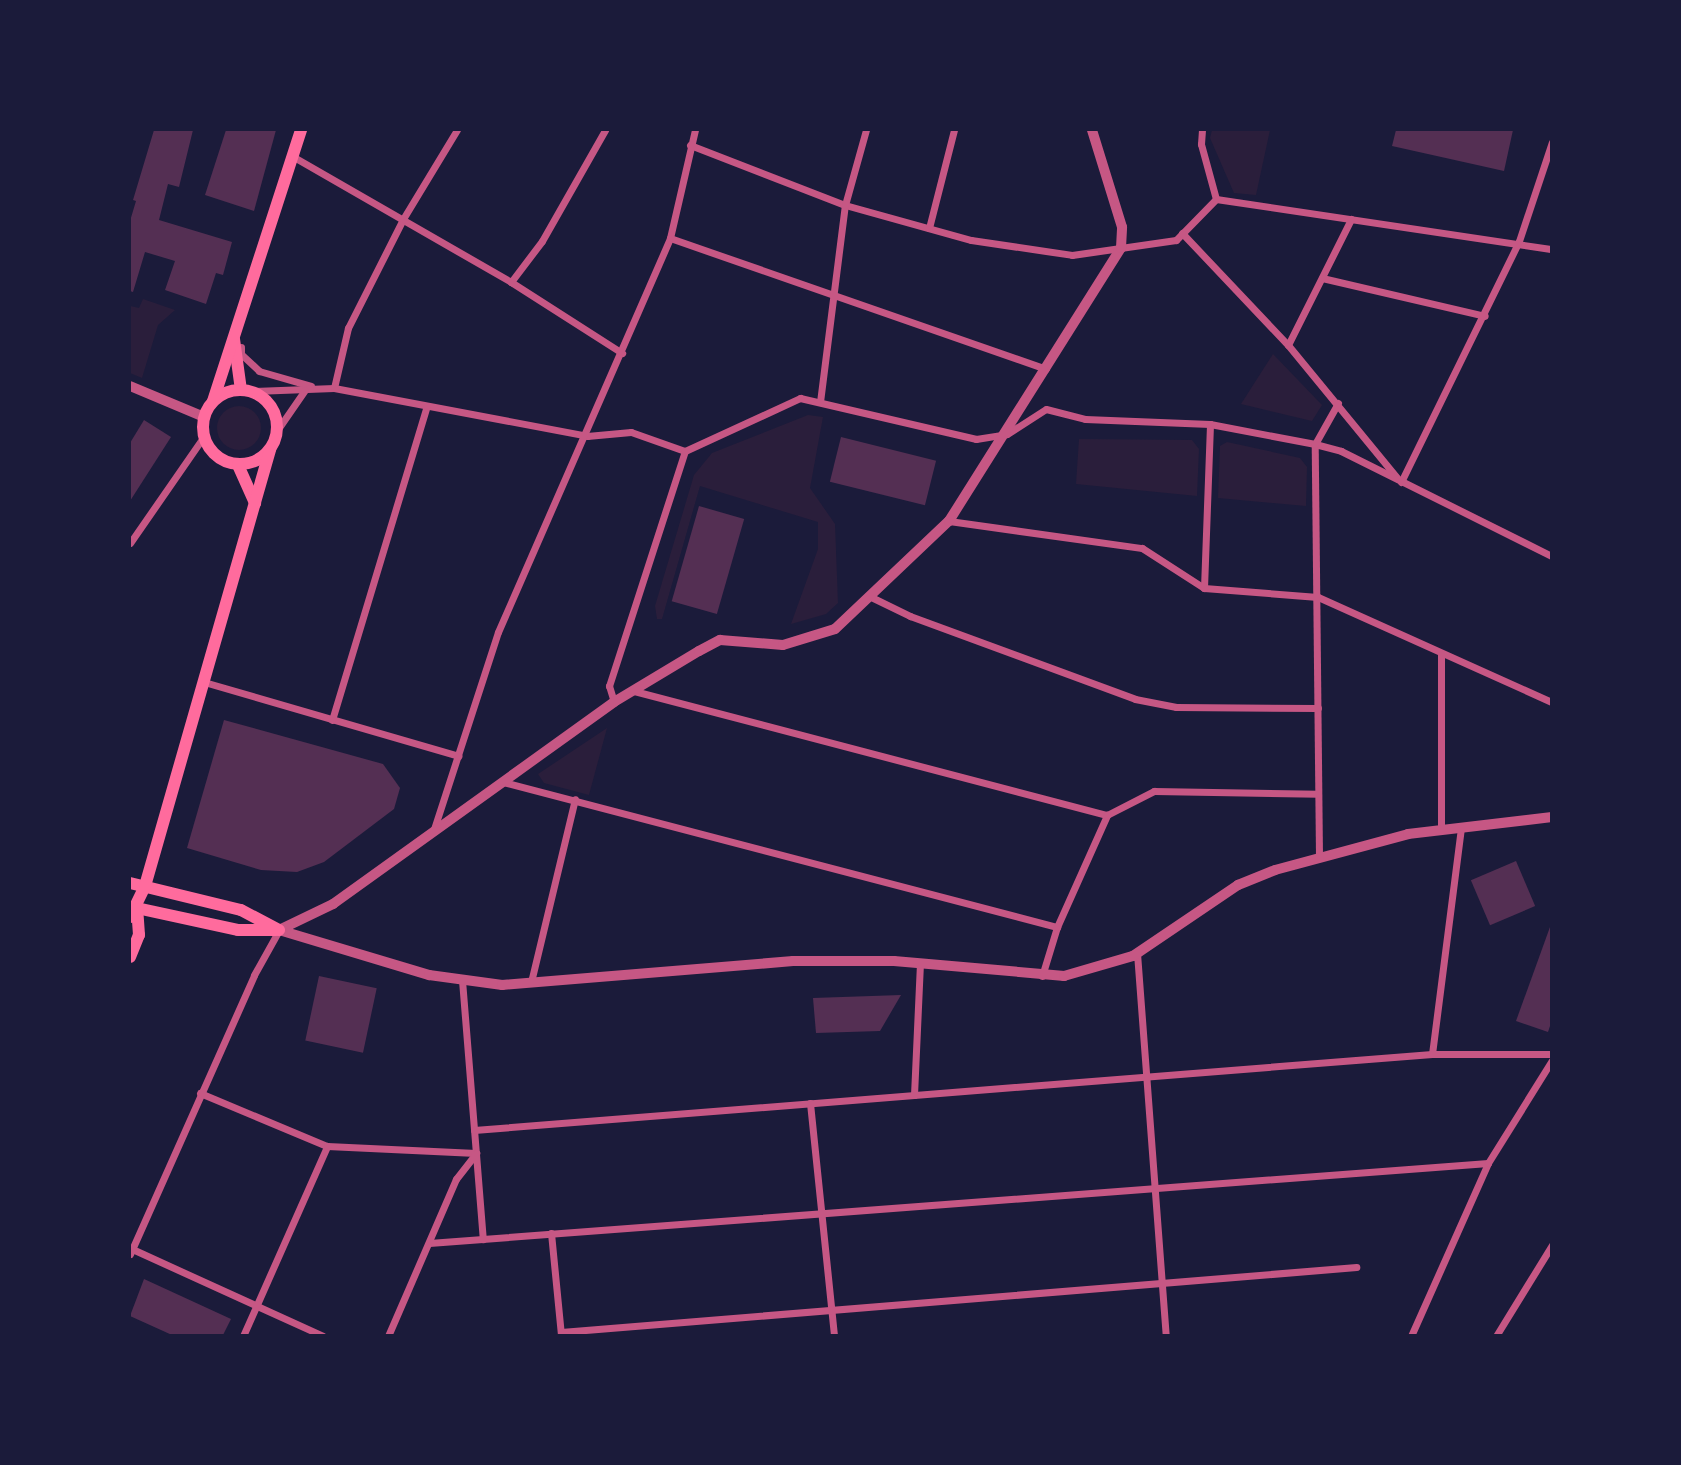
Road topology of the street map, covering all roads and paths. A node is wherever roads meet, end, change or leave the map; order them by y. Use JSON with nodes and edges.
{"nodes":[{"id":1,"x":301,"y":130,"type":"edge"},
{"id":2,"x":457,"y":130,"type":"edge"},
{"id":3,"x":605,"y":130,"type":"edge"},
{"id":4,"x":695,"y":130,"type":"edge"},
{"id":5,"x":866,"y":130,"type":"edge"},
{"id":6,"x":954,"y":130,"type":"edge"},
{"id":7,"x":1092,"y":130,"type":"edge"},
{"id":8,"x":1202,"y":130,"type":"edge"},
{"id":9,"x":1551,"y":143,"type":"edge"},
{"id":10,"x":690,"y":145,"type":"junction"},
{"id":11,"x":290,"y":155,"type":"junction"},
{"id":12,"x":1216,"y":199,"type":"junction"},
{"id":13,"x":845,"y":205,"type":"junction"},
{"id":14,"x":403,"y":219,"type":"junction"},
{"id":15,"x":1351,"y":219,"type":"junction"},
{"id":16,"x":929,"y":228,"type":"junction"},
{"id":17,"x":1182,"y":233,"type":"junction"},
{"id":18,"x":670,"y":237,"type":"junction"},
{"id":19,"x":1519,"y":241,"type":"junction"},
{"id":20,"x":1121,"y":248,"type":"junction"},
{"id":21,"x":1552,"y":249,"type":"edge"},
{"id":22,"x":1322,"y":278,"type":"junction"},
{"id":23,"x":511,"y":282,"type":"junction"},
{"id":24,"x":833,"y":295,"type":"junction"},
{"id":25,"x":241,"y":312,"type":"junction"},
{"id":26,"x":1485,"y":316,"type":"junction"},
{"id":27,"x":233,"y":335,"type":"junction"},
{"id":28,"x":1288,"y":345,"type":"junction"},
{"id":29,"x":622,"y":353,"type":"junction"},
{"id":30,"x":1048,"y":370,"type":"junction"},
{"id":31,"x":130,"y":386,"type":"edge"},
{"id":32,"x":308,"y":388,"type":"junction"},
{"id":33,"x":334,"y":388,"type":"junction"},
{"id":34,"x":247,"y":391,"type":"junction"},
{"id":35,"x":213,"y":401,"type":"junction"},
{"id":36,"x":820,"y":402,"type":"junction"},
{"id":37,"x":1338,"y":403,"type":"junction"},
{"id":38,"x":427,"y":406,"type":"junction"},
{"id":39,"x":204,"y":417,"type":"junction"},
{"id":40,"x":1210,"y":424,"type":"junction"},
{"id":41,"x":278,"y":429,"type":"junction"},
{"id":42,"x":1007,"y":434,"type":"junction"},
{"id":43,"x":204,"y":436,"type":"junction"},
{"id":44,"x":587,"y":436,"type":"junction"},
{"id":45,"x":1315,"y":444,"type":"junction"},
{"id":46,"x":270,"y":450,"type":"junction"},
{"id":47,"x":685,"y":450,"type":"junction"},
{"id":48,"x":238,"y":464,"type":"junction"},
{"id":49,"x":1401,"y":482,"type":"junction"},
{"id":50,"x":255,"y":503,"type":"junction"},
{"id":51,"x":949,"y":521,"type":"junction"},
{"id":52,"x":130,"y":543,"type":"edge"},
{"id":53,"x":1552,"y":556,"type":"edge"},
{"id":54,"x":1204,"y":588,"type":"junction"},
{"id":55,"x":869,"y":596,"type":"junction"},
{"id":56,"x":1318,"y":597,"type":"junction"},
{"id":57,"x":1441,"y":655,"type":"junction"},
{"id":58,"x":204,"y":682,"type":"junction"},
{"id":59,"x":632,"y":690,"type":"junction"},
{"id":60,"x":614,"y":702,"type":"junction"},
{"id":61,"x":1552,"y":702,"type":"edge"},
{"id":62,"x":1318,"y":708,"type":"junction"},
{"id":63,"x":332,"y":720,"type":"junction"},
{"id":64,"x":458,"y":756,"type":"junction"},
{"id":65,"x":503,"y":782,"type":"junction"},
{"id":66,"x":1318,"y":794,"type":"junction"},
{"id":67,"x":575,"y":799,"type":"junction"},
{"id":68,"x":1107,"y":816,"type":"junction"},
{"id":69,"x":1552,"y":817,"type":"edge"},
{"id":70,"x":1461,"y":827,"type":"junction"},
{"id":71,"x":1441,"y":829,"type":"junction"},
{"id":72,"x":433,"y":832,"type":"junction"},
{"id":73,"x":1319,"y":856,"type":"junction"},
{"id":74,"x":130,"y":883,"type":"edge"},
{"id":75,"x":145,"y":886,"type":"junction"},
{"id":76,"x":132,"y":911,"type":"edge"},
{"id":77,"x":1057,"y":927,"type":"junction"},
{"id":78,"x":279,"y":930,"type":"junction"},
{"id":79,"x":1137,"y":953,"type":"junction"},
{"id":80,"x":130,"y":957,"type":"edge"},
{"id":81,"x":920,"y":964,"type":"junction"},
{"id":82,"x":1042,"y":977,"type":"junction"},
{"id":83,"x":462,"y":980,"type":"junction"},
{"id":84,"x":531,"y":982,"type":"junction"},
{"id":85,"x":1432,"y":1054,"type":"junction"},
{"id":86,"x":1552,"y":1054,"type":"edge"},
{"id":87,"x":1552,"y":1060,"type":"edge"},
{"id":88,"x":1147,"y":1076,"type":"junction"},
{"id":89,"x":200,"y":1093,"type":"junction"},
{"id":90,"x":914,"y":1095,"type":"junction"},
{"id":91,"x":810,"y":1103,"type":"junction"},
{"id":92,"x":474,"y":1130,"type":"junction"},
{"id":93,"x":327,"y":1146,"type":"junction"},
{"id":94,"x":476,"y":1153,"type":"junction"},
{"id":95,"x":1488,"y":1163,"type":"junction"},
{"id":96,"x":1155,"y":1188,"type":"junction"},
{"id":97,"x":822,"y":1213,"type":"junction"},
{"id":98,"x":551,"y":1233,"type":"junction"},
{"id":99,"x":483,"y":1238,"type":"junction"},
{"id":100,"x":429,"y":1243,"type":"junction"},
{"id":101,"x":1552,"y":1245,"type":"edge"},
{"id":102,"x":130,"y":1250,"type":"edge"},
{"id":103,"x":1356,"y":1267,"type":"dead end"},
{"id":104,"x":1163,"y":1283,"type":"junction"},
{"id":105,"x":256,"y":1308,"type":"junction"},
{"id":106,"x":832,"y":1310,"type":"junction"},
{"id":107,"x":561,"y":1334,"type":"edge"},
{"id":108,"x":243,"y":1335,"type":"edge"},
{"id":109,"x":323,"y":1335,"type":"edge"},
{"id":110,"x":388,"y":1335,"type":"edge"},
{"id":111,"x":834,"y":1335,"type":"edge"},
{"id":112,"x":1166,"y":1335,"type":"edge"},
{"id":113,"x":1411,"y":1335,"type":"edge"},
{"id":114,"x":1496,"y":1335,"type":"edge"}],
"edges":[{"from":1,"to":11,"type":"main road"},
{"from":2,"to":14,"type":"street"},
{"from":3,"to":23,"type":"street"},
{"from":4,"to":10,"type":"street"},
{"from":5,"to":13,"type":"street"},
{"from":6,"to":16,"type":"street"},
{"from":7,"to":20,"type":"street"},
{"from":8,"to":12,"type":"street"},
{"from":9,"to":19,"type":"street"},
{"from":10,"to":13,"type":"street"},
{"from":10,"to":18,"type":"street"},
{"from":11,"to":14,"type":"street"},
{"from":11,"to":25,"type":"main road"},
{"from":12,"to":15,"type":"street"},
{"from":12,"to":17,"type":"street"},
{"from":13,"to":16,"type":"street"},
{"from":13,"to":24,"type":"street"},
{"from":14,"to":23,"type":"street"},
{"from":14,"to":33,"type":"street"},
{"from":15,"to":19,"type":"street"},
{"from":15,"to":22,"type":"street"},
{"from":16,"to":20,"type":"street"},
{"from":17,"to":20,"type":"street"},
{"from":17,"to":28,"type":"street"},
{"from":18,"to":24,"type":"street"},
{"from":18,"to":29,"type":"street"},
{"from":19,"to":21,"type":"street"},
{"from":19,"to":26,"type":"street"},
{"from":20,"to":30,"type":"street"},
{"from":22,"to":26,"type":"street"},
{"from":22,"to":28,"type":"street"},
{"from":23,"to":29,"type":"street"},
{"from":24,"to":30,"type":"street"},
{"from":24,"to":36,"type":"street"},
{"from":25,"to":27,"type":"main road"},
{"from":25,"to":32,"type":"street"},
{"from":26,"to":49,"type":"street"},
{"from":27,"to":34,"type":"main road"},
{"from":27,"to":35,"type":"main road"},
{"from":28,"to":37,"type":"street"},
{"from":29,"to":44,"type":"street"},
{"from":30,"to":42,"type":"street"},
{"from":31,"to":39,"type":"street"},
{"from":32,"to":33,"type":"street"},
{"from":32,"to":34,"type":"street"},
{"from":32,"to":41,"type":"street"},
{"from":33,"to":38,"type":"street"},
{"from":34,"to":35,"type":"main road"},
{"from":34,"to":41,"type":"main road"},
{"from":35,"to":39,"type":"main road"},
{"from":36,"to":42,"type":"street"},
{"from":36,"to":47,"type":"street"},
{"from":37,"to":45,"type":"street"},
{"from":37,"to":49,"type":"street"},
{"from":38,"to":44,"type":"street"},
{"from":38,"to":63,"type":"street"},
{"from":39,"to":43,"type":"main road"},
{"from":40,"to":42,"type":"street"},
{"from":40,"to":45,"type":"street"},
{"from":40,"to":54,"type":"street"},
{"from":41,"to":46,"type":"main road"},
{"from":42,"to":51,"type":"street"},
{"from":43,"to":48,"type":"main road"},
{"from":43,"to":52,"type":"street"},
{"from":44,"to":47,"type":"street"},
{"from":44,"to":64,"type":"street"},
{"from":45,"to":49,"type":"street"},
{"from":45,"to":56,"type":"street"},
{"from":46,"to":48,"type":"main road"},
{"from":46,"to":50,"type":"main road"},
{"from":47,"to":60,"type":"street"},
{"from":48,"to":50,"type":"main road"},
{"from":49,"to":53,"type":"street"},
{"from":50,"to":58,"type":"main road"},
{"from":51,"to":54,"type":"street"},
{"from":51,"to":55,"type":"street"},
{"from":54,"to":56,"type":"street"},
{"from":55,"to":59,"type":"street"},
{"from":55,"to":62,"type":"street"},
{"from":56,"to":57,"type":"street"},
{"from":56,"to":62,"type":"street"},
{"from":57,"to":61,"type":"street"},
{"from":57,"to":71,"type":"street"},
{"from":58,"to":63,"type":"street"},
{"from":58,"to":75,"type":"main road"},
{"from":59,"to":60,"type":"street"},
{"from":59,"to":68,"type":"street"},
{"from":60,"to":65,"type":"street"},
{"from":62,"to":66,"type":"street"},
{"from":63,"to":64,"type":"street"},
{"from":64,"to":72,"type":"street"},
{"from":65,"to":67,"type":"street"},
{"from":65,"to":72,"type":"street"},
{"from":66,"to":68,"type":"street"},
{"from":66,"to":73,"type":"street"},
{"from":67,"to":77,"type":"street"},
{"from":67,"to":84,"type":"street"},
{"from":68,"to":77,"type":"street"},
{"from":69,"to":70,"type":"street"},
{"from":70,"to":71,"type":"street"},
{"from":70,"to":85,"type":"street"},
{"from":71,"to":73,"type":"street"},
{"from":72,"to":78,"type":"street"},
{"from":73,"to":79,"type":"street"},
{"from":74,"to":75,"type":"main road"},
{"from":75,"to":76,"type":"main road"},
{"from":75,"to":78,"type":"main road"},
{"from":76,"to":78,"type":"main road"},
{"from":76,"to":80,"type":"main road"},
{"from":77,"to":82,"type":"street"},
{"from":78,"to":83,"type":"street"},
{"from":78,"to":89,"type":"street"},
{"from":79,"to":82,"type":"street"},
{"from":79,"to":88,"type":"street"},
{"from":81,"to":82,"type":"street"},
{"from":81,"to":84,"type":"street"},
{"from":81,"to":90,"type":"street"},
{"from":83,"to":84,"type":"street"},
{"from":83,"to":92,"type":"street"},
{"from":85,"to":86,"type":"street"},
{"from":85,"to":88,"type":"street"},
{"from":87,"to":95,"type":"street"},
{"from":88,"to":90,"type":"street"},
{"from":88,"to":96,"type":"street"},
{"from":89,"to":93,"type":"street"},
{"from":89,"to":102,"type":"street"},
{"from":90,"to":91,"type":"street"},
{"from":91,"to":92,"type":"street"},
{"from":91,"to":97,"type":"street"},
{"from":92,"to":94,"type":"street"},
{"from":93,"to":94,"type":"street"},
{"from":93,"to":105,"type":"street"},
{"from":94,"to":99,"type":"street"},
{"from":94,"to":100,"type":"street"},
{"from":95,"to":96,"type":"street"},
{"from":95,"to":113,"type":"street"},
{"from":96,"to":97,"type":"street"},
{"from":96,"to":104,"type":"street"},
{"from":97,"to":98,"type":"street"},
{"from":97,"to":106,"type":"street"},
{"from":98,"to":99,"type":"street"},
{"from":98,"to":107,"type":"street"},
{"from":99,"to":100,"type":"street"},
{"from":100,"to":110,"type":"street"},
{"from":101,"to":114,"type":"street"},
{"from":102,"to":105,"type":"street"},
{"from":103,"to":104,"type":"street"},
{"from":104,"to":106,"type":"street"},
{"from":104,"to":112,"type":"street"},
{"from":105,"to":108,"type":"street"},
{"from":105,"to":109,"type":"street"},
{"from":106,"to":107,"type":"street"},
{"from":106,"to":111,"type":"street"}]}
